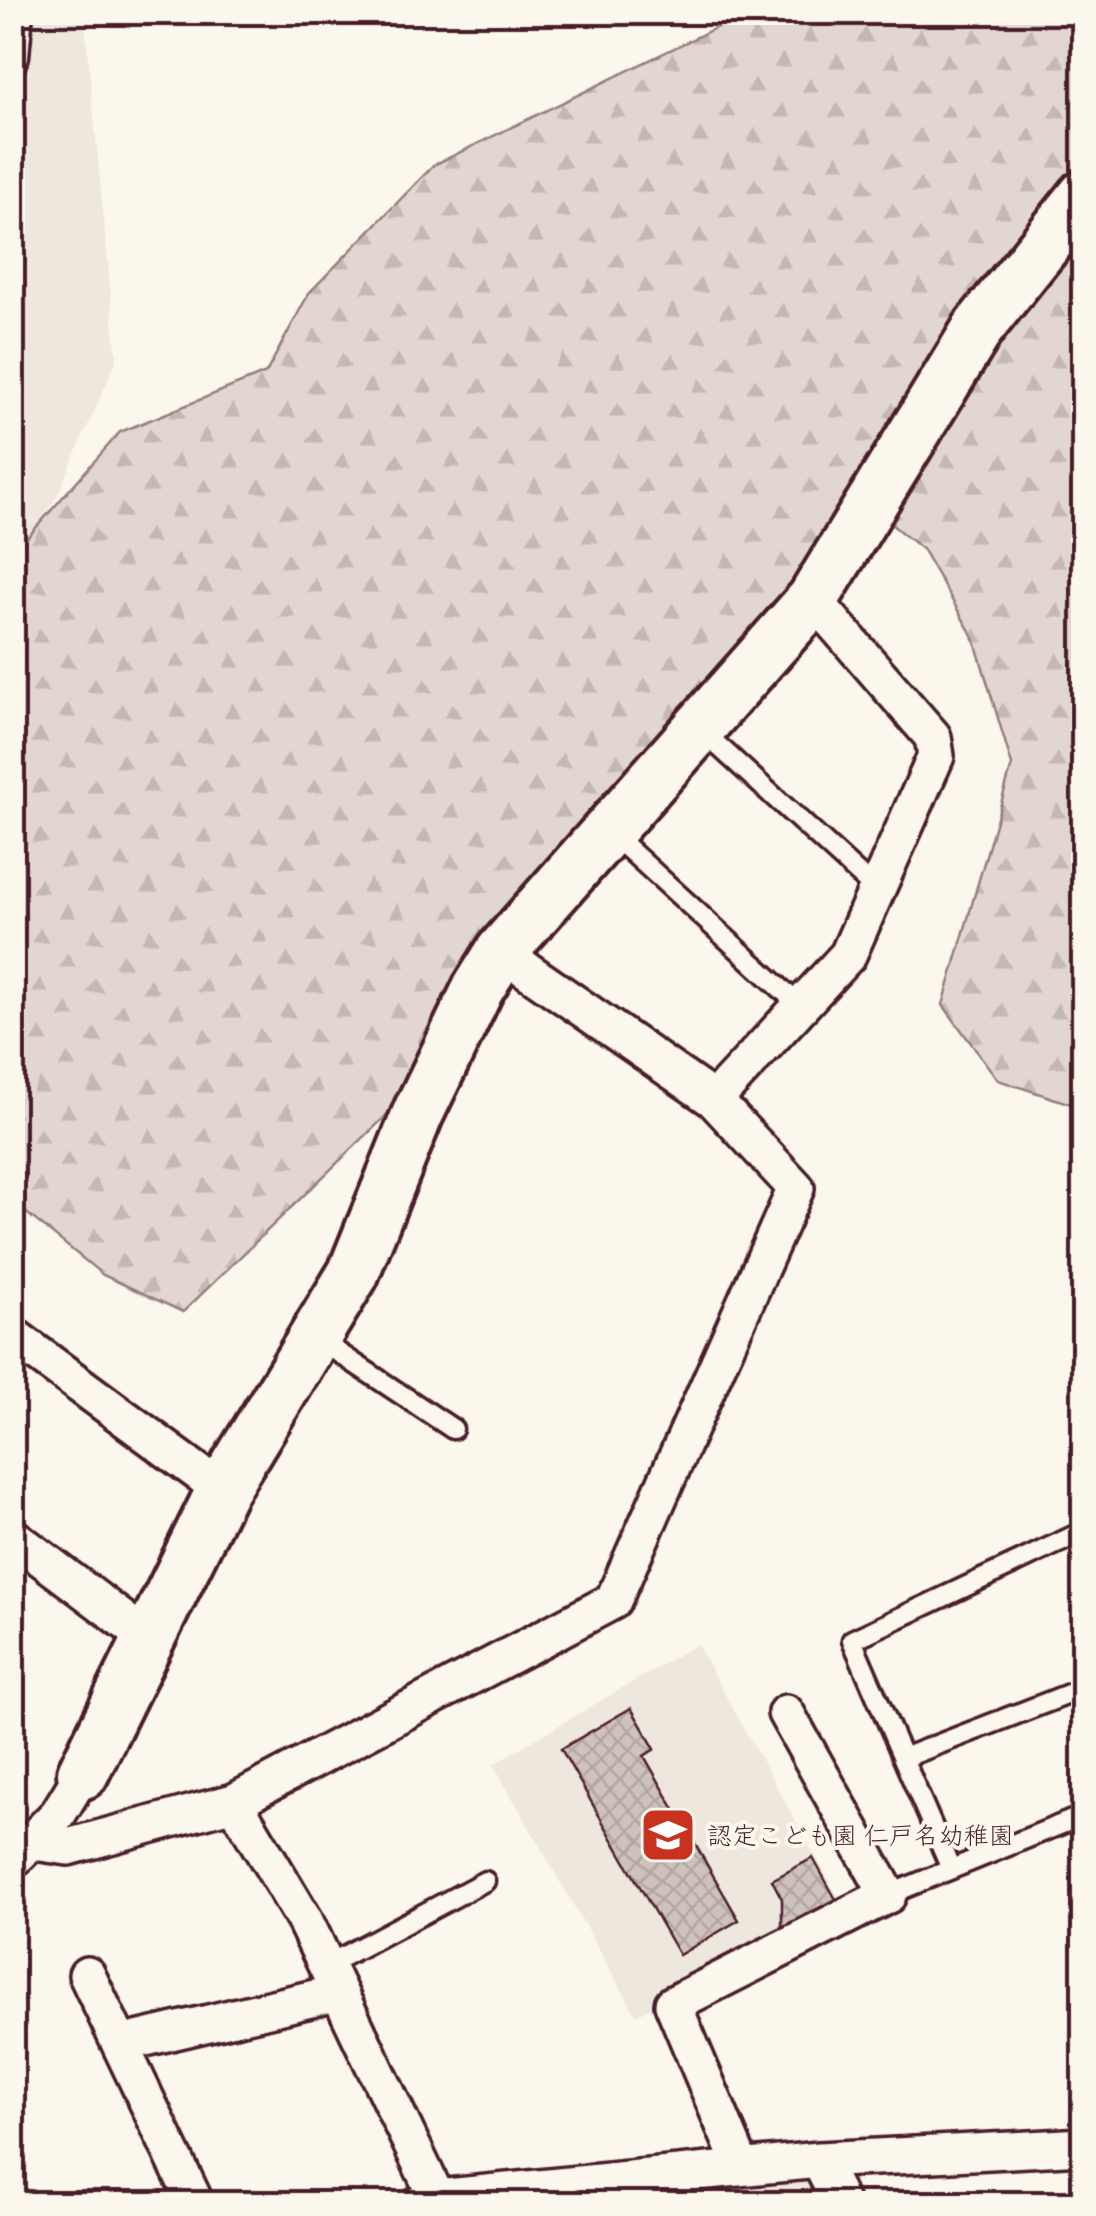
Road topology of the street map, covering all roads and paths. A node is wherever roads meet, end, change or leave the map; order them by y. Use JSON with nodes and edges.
{"nodes":[{"id":1,"x":24,"y":12,"type":"edge"},
{"id":2,"x":12,"y":72,"type":"edge"},
{"id":3,"x":1084,"y":196,"type":"edge"},
{"id":4,"x":813,"y":599,"type":"junction"},
{"id":5,"x":701,"y":730,"type":"junction"},
{"id":6,"x":608,"y":830,"type":"junction"},
{"id":7,"x":876,"y":890,"type":"junction"},
{"id":8,"x":501,"y":952,"type":"junction"},
{"id":9,"x":799,"y":1005,"type":"junction"},
{"id":10,"x":714,"y":1100,"type":"junction"},
{"id":11,"x":12,"y":1335,"type":"edge"},
{"id":12,"x":314,"y":1336,"type":"junction"},
{"id":13,"x":453,"y":1429,"type":"dead end"},
{"id":14,"x":222,"y":1490,"type":"junction"},
{"id":15,"x":1084,"y":1531,"type":"edge"},
{"id":16,"x":12,"y":1536,"type":"edge"},
{"id":17,"x":146,"y":1637,"type":"junction"},
{"id":18,"x":1084,"y":1688,"type":"edge"},
{"id":19,"x":786,"y":1712,"type":"dead end"},
{"id":20,"x":903,"y":1758,"type":"junction"},
{"id":21,"x":83,"y":1773,"type":"joint"},
{"id":22,"x":234,"y":1802,"type":"junction"},
{"id":23,"x":1084,"y":1816,"type":"edge"},
{"id":24,"x":23,"y":1852,"type":"edge"},
{"id":25,"x":950,"y":1869,"type":"junction"},
{"id":26,"x":485,"y":1880,"type":"dead end"},
{"id":27,"x":888,"y":1895,"type":"junction"},
{"id":28,"x":87,"y":1975,"type":"dead end"},
{"id":29,"x":331,"y":1979,"type":"junction"},
{"id":30,"x":120,"y":2044,"type":"junction"},
{"id":31,"x":1084,"y":2146,"type":"edge"},
{"id":32,"x":819,"y":2160,"type":"junction"},
{"id":33,"x":741,"y":2166,"type":"junction"},
{"id":34,"x":428,"y":2201,"type":"edge"},
{"id":35,"x":196,"y":2204,"type":"edge"},
{"id":36,"x":841,"y":2204,"type":"edge"}],
"edges":[{"from":1,"to":2,"type":"lane"},
{"from":3,"to":4,"type":"street"},
{"from":4,"to":5,"type":"street"},
{"from":4,"to":7,"type":"street"},
{"from":5,"to":6,"type":"street"},
{"from":5,"to":7,"type":"lane"},
{"from":6,"to":8,"type":"street"},
{"from":6,"to":9,"type":"lane"},
{"from":7,"to":9,"type":"street"},
{"from":8,"to":10,"type":"street"},
{"from":8,"to":12,"type":"street"},
{"from":9,"to":10,"type":"street"},
{"from":10,"to":22,"type":"street"},
{"from":11,"to":14,"type":"street"},
{"from":12,"to":13,"type":"lane"},
{"from":12,"to":14,"type":"street"},
{"from":14,"to":17,"type":"street"},
{"from":15,"to":20,"type":"lane"},
{"from":16,"to":17,"type":"street"},
{"from":17,"to":21,"type":"street"},
{"from":18,"to":20,"type":"lane"},
{"from":19,"to":27,"type":"street"},
{"from":20,"to":25,"type":"lane"},
{"from":21,"to":24,"type":"street"},
{"from":22,"to":24,"type":"street"},
{"from":22,"to":29,"type":"street"},
{"from":23,"to":25,"type":"lane"},
{"from":25,"to":27,"type":"lane"},
{"from":26,"to":29,"type":"lane"},
{"from":27,"to":33,"type":"street"},
{"from":28,"to":30,"type":"street"},
{"from":29,"to":30,"type":"street"},
{"from":29,"to":34,"type":"street"},
{"from":30,"to":35,"type":"street"},
{"from":31,"to":32,"type":"street"},
{"from":32,"to":33,"type":"street"},
{"from":32,"to":36,"type":"street"},
{"from":33,"to":34,"type":"street"}]}
